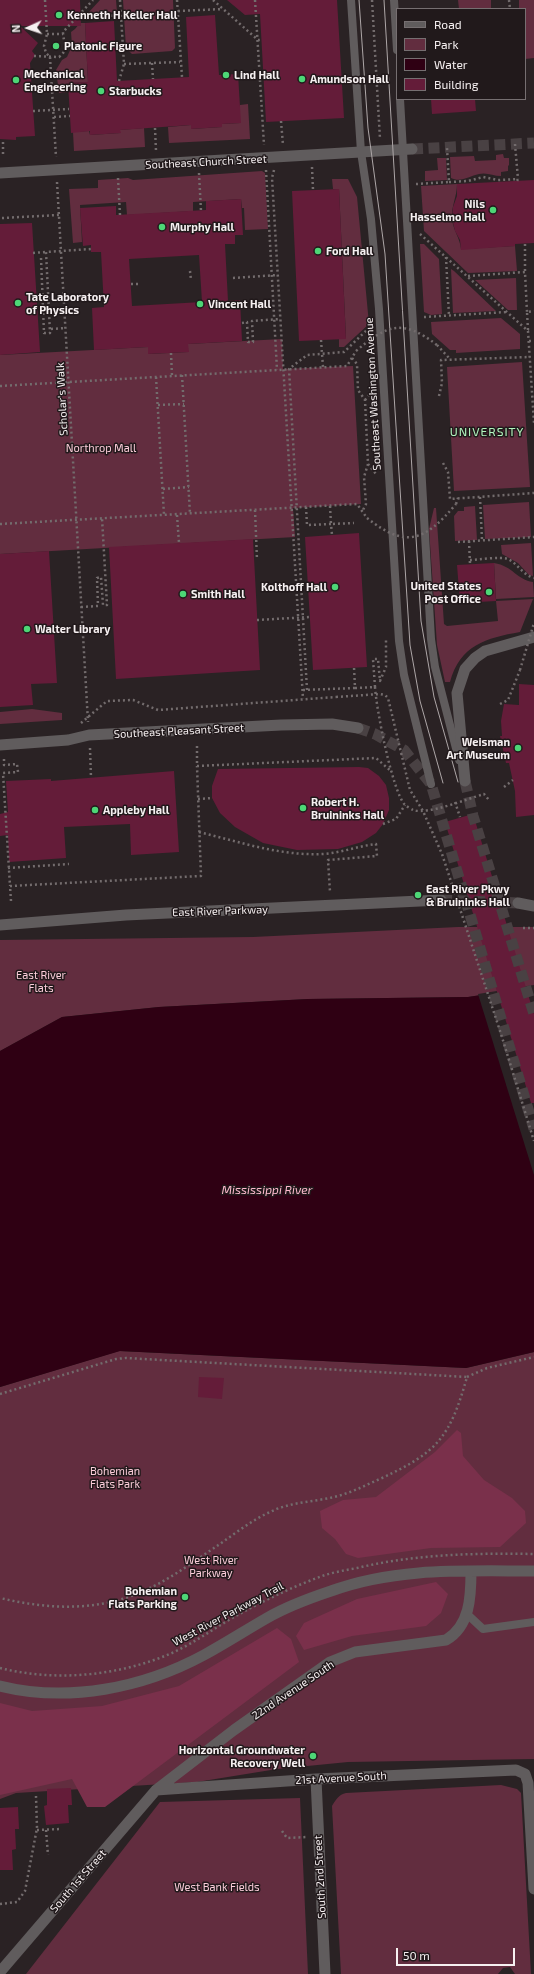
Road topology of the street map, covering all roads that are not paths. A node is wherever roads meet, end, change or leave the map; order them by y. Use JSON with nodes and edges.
{"nodes":[{"id":1,"x":351,"y":0,"type":"edge"},
{"id":2,"x":394,"y":0,"type":"edge"},
{"id":3,"x":396,"y":33,"type":"edge"},
{"id":4,"x":400,"y":100,"type":"edge"},
{"id":5,"x":407,"y":150,"type":"junction"},
{"id":6,"x":361,"y":152,"type":"junction"},
{"id":7,"x":0,"y":173,"type":"edge"},
{"id":8,"x":534,"y":637,"type":"edge"},
{"id":9,"x":358,"y":728,"type":"tunnel mouth"},
{"id":10,"x":0,"y":745,"type":"edge"},
{"id":11,"x":465,"y":781,"type":"joint"},
{"id":12,"x":431,"y":784,"type":"dead end"},
{"id":13,"x":441,"y":900,"type":"tunnel mouth"},
{"id":14,"x":518,"y":903,"type":"tunnel mouth"},
{"id":15,"x":534,"y":906,"type":"edge"},
{"id":16,"x":0,"y":925,"type":"edge"},
{"id":17,"x":471,"y":1571,"type":"junction"},
{"id":18,"x":534,"y":1571,"type":"edge"},
{"id":19,"x":467,"y":1614,"type":"junction"},
{"id":20,"x":534,"y":1622,"type":"edge"},
{"id":21,"x":0,"y":1686,"type":"edge"},
{"id":22,"x":316,"y":1779,"type":"junction"},
{"id":23,"x":156,"y":1790,"type":"junction"},
{"id":24,"x":534,"y":1889,"type":"edge"},
{"id":25,"x":0,"y":1972,"type":"edge"},
{"id":26,"x":325,"y":1974,"type":"edge"}],
"edges":[{"from":1,"to":6,"type":"lane","name":"Southeast Washington Avenue"},
{"from":2,"to":3,"type":"lane"},
{"from":4,"to":5,"type":"lane"},
{"from":5,"to":6,"type":"street","name":"Southeast Church Street"},
{"from":5,"to":11,"type":"lane"},
{"from":6,"to":7,"type":"street","name":"Southeast Church Street"},
{"from":6,"to":12,"type":"lane","name":"Southeast Washington Avenue"},
{"from":8,"to":11,"type":"street"},
{"from":9,"to":10,"type":"street","name":"Southeast Pleasant Street"},
{"from":13,"to":16,"type":"street","name":"East River Parkway"},
{"from":14,"to":15,"type":"street"},
{"from":17,"to":18,"type":"street"},
{"from":17,"to":19,"type":"street","name":"22nd Avenue South"},
{"from":17,"to":21,"type":"street"},
{"from":19,"to":20,"type":"lane"},
{"from":19,"to":23,"type":"street","name":"22nd Avenue South"},
{"from":22,"to":23,"type":"street","name":"21st Avenue South"},
{"from":22,"to":24,"type":"street","name":"21st Avenue South"},
{"from":22,"to":26,"type":"street","name":"South 2nd Street"},
{"from":23,"to":25,"type":"street","name":"South 1st Street"}]}
